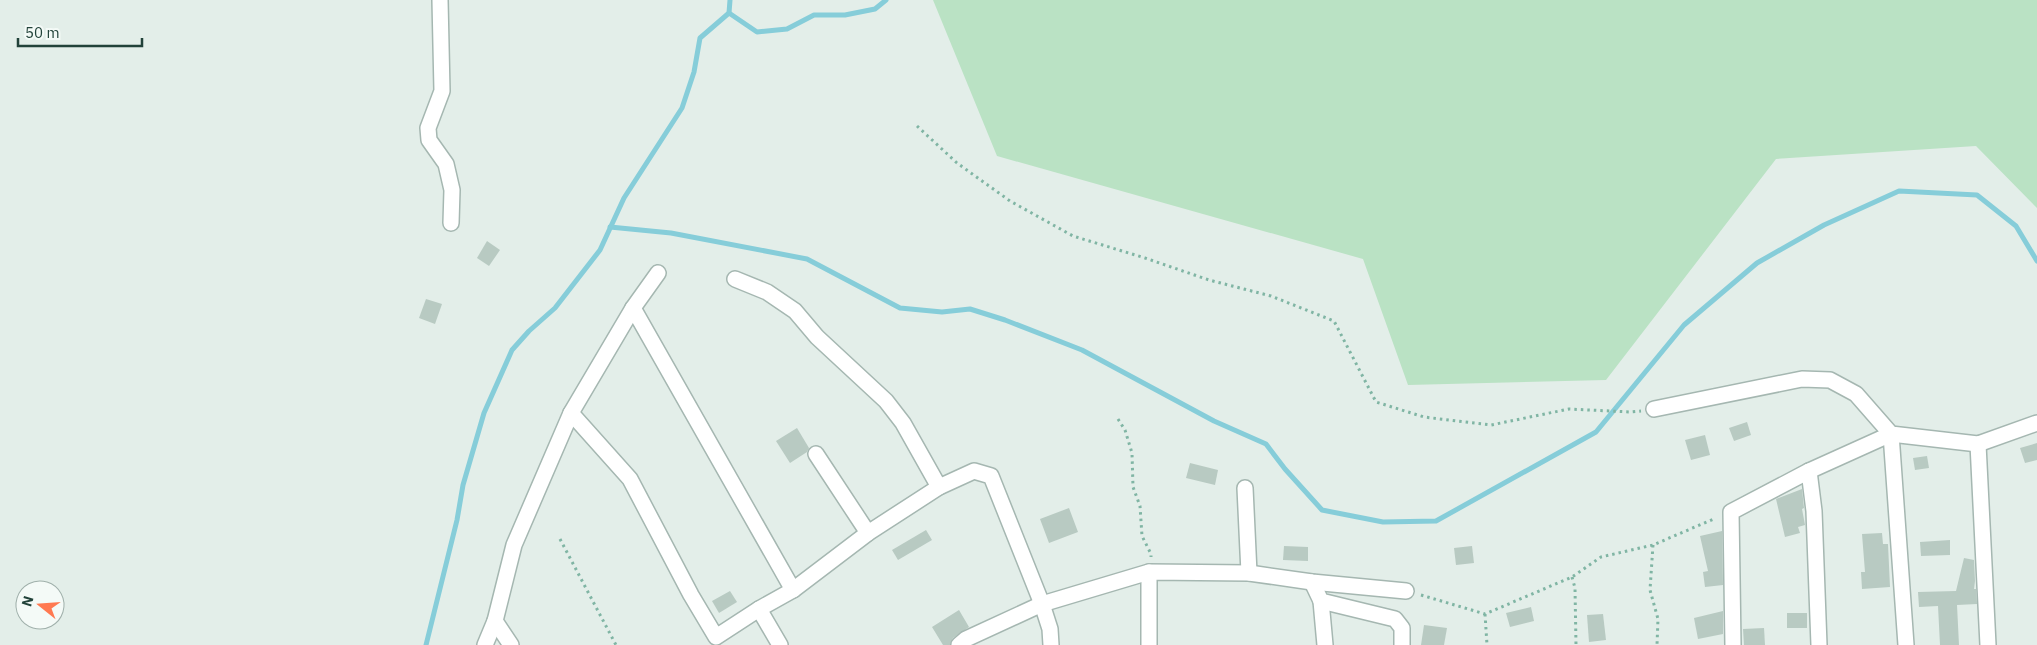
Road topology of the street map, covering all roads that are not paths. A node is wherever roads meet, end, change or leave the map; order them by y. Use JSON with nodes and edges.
{"nodes":[{"id":1,"x":440,"y":0,"type":"edge"},
{"id":2,"x":451,"y":224,"type":"dead end"},
{"id":3,"x":658,"y":273,"type":"dead end"},
{"id":4,"x":735,"y":279,"type":"dead end"},
{"id":5,"x":633,"y":308,"type":"junction"},
{"id":6,"x":1654,"y":409,"type":"road end"},
{"id":7,"x":571,"y":413,"type":"junction"},
{"id":8,"x":2037,"y":423,"type":"edge"},
{"id":9,"x":1891,"y":434,"type":"junction"},
{"id":10,"x":1978,"y":444,"type":"junction"},
{"id":11,"x":816,"y":454,"type":"dead end"},
{"id":12,"x":1810,"y":472,"type":"junction"},
{"id":13,"x":939,"y":487,"type":"junction"},
{"id":14,"x":1245,"y":488,"type":"dead end"},
{"id":15,"x":868,"y":533,"type":"junction"},
{"id":16,"x":1149,"y":572,"type":"junction"},
{"id":17,"x":1249,"y":573,"type":"junction"},
{"id":18,"x":1312,"y":582,"type":"junction"},
{"id":19,"x":793,"y":590,"type":"junction"},
{"id":20,"x":1406,"y":591,"type":"road end"},
{"id":21,"x":1321,"y":601,"type":"junction"},
{"id":22,"x":1042,"y":604,"type":"junction"},
{"id":23,"x":759,"y":609,"type":"junction"},
{"id":24,"x":495,"y":621,"type":"junction"},
{"id":25,"x":963,"y":643,"type":"edge"},
{"id":26,"x":485,"y":645,"type":"edge"},
{"id":27,"x":510,"y":645,"type":"edge"},
{"id":28,"x":780,"y":645,"type":"edge"},
{"id":29,"x":1051,"y":645,"type":"edge"},
{"id":30,"x":1149,"y":645,"type":"edge"},
{"id":31,"x":1325,"y":645,"type":"edge"},
{"id":32,"x":1402,"y":645,"type":"edge"},
{"id":33,"x":1733,"y":645,"type":"edge"},
{"id":34,"x":1819,"y":645,"type":"edge"},
{"id":35,"x":1906,"y":645,"type":"edge"},
{"id":36,"x":1988,"y":645,"type":"edge"}],
"edges":[{"from":1,"to":2,"type":"street"},
{"from":3,"to":5,"type":"street"},
{"from":4,"to":13,"type":"street"},
{"from":5,"to":7,"type":"street"},
{"from":5,"to":19,"type":"street"},
{"from":6,"to":9,"type":"street"},
{"from":7,"to":23,"type":"street"},
{"from":7,"to":24,"type":"street"},
{"from":8,"to":10,"type":"street"},
{"from":9,"to":10,"type":"street"},
{"from":9,"to":12,"type":"street"},
{"from":9,"to":35,"type":"street"},
{"from":10,"to":36,"type":"street"},
{"from":11,"to":15,"type":"street"},
{"from":12,"to":33,"type":"street"},
{"from":12,"to":34,"type":"street"},
{"from":13,"to":15,"type":"street"},
{"from":13,"to":22,"type":"street"},
{"from":14,"to":17,"type":"street"},
{"from":15,"to":19,"type":"street"},
{"from":16,"to":17,"type":"street"},
{"from":16,"to":22,"type":"street"},
{"from":16,"to":30,"type":"street"},
{"from":17,"to":18,"type":"street"},
{"from":18,"to":20,"type":"street"},
{"from":18,"to":21,"type":"street"},
{"from":19,"to":23,"type":"street"},
{"from":21,"to":31,"type":"street"},
{"from":21,"to":32,"type":"street"},
{"from":22,"to":25,"type":"street"},
{"from":22,"to":29,"type":"street"},
{"from":23,"to":28,"type":"street"},
{"from":24,"to":26,"type":"street"},
{"from":24,"to":27,"type":"street"}]}
